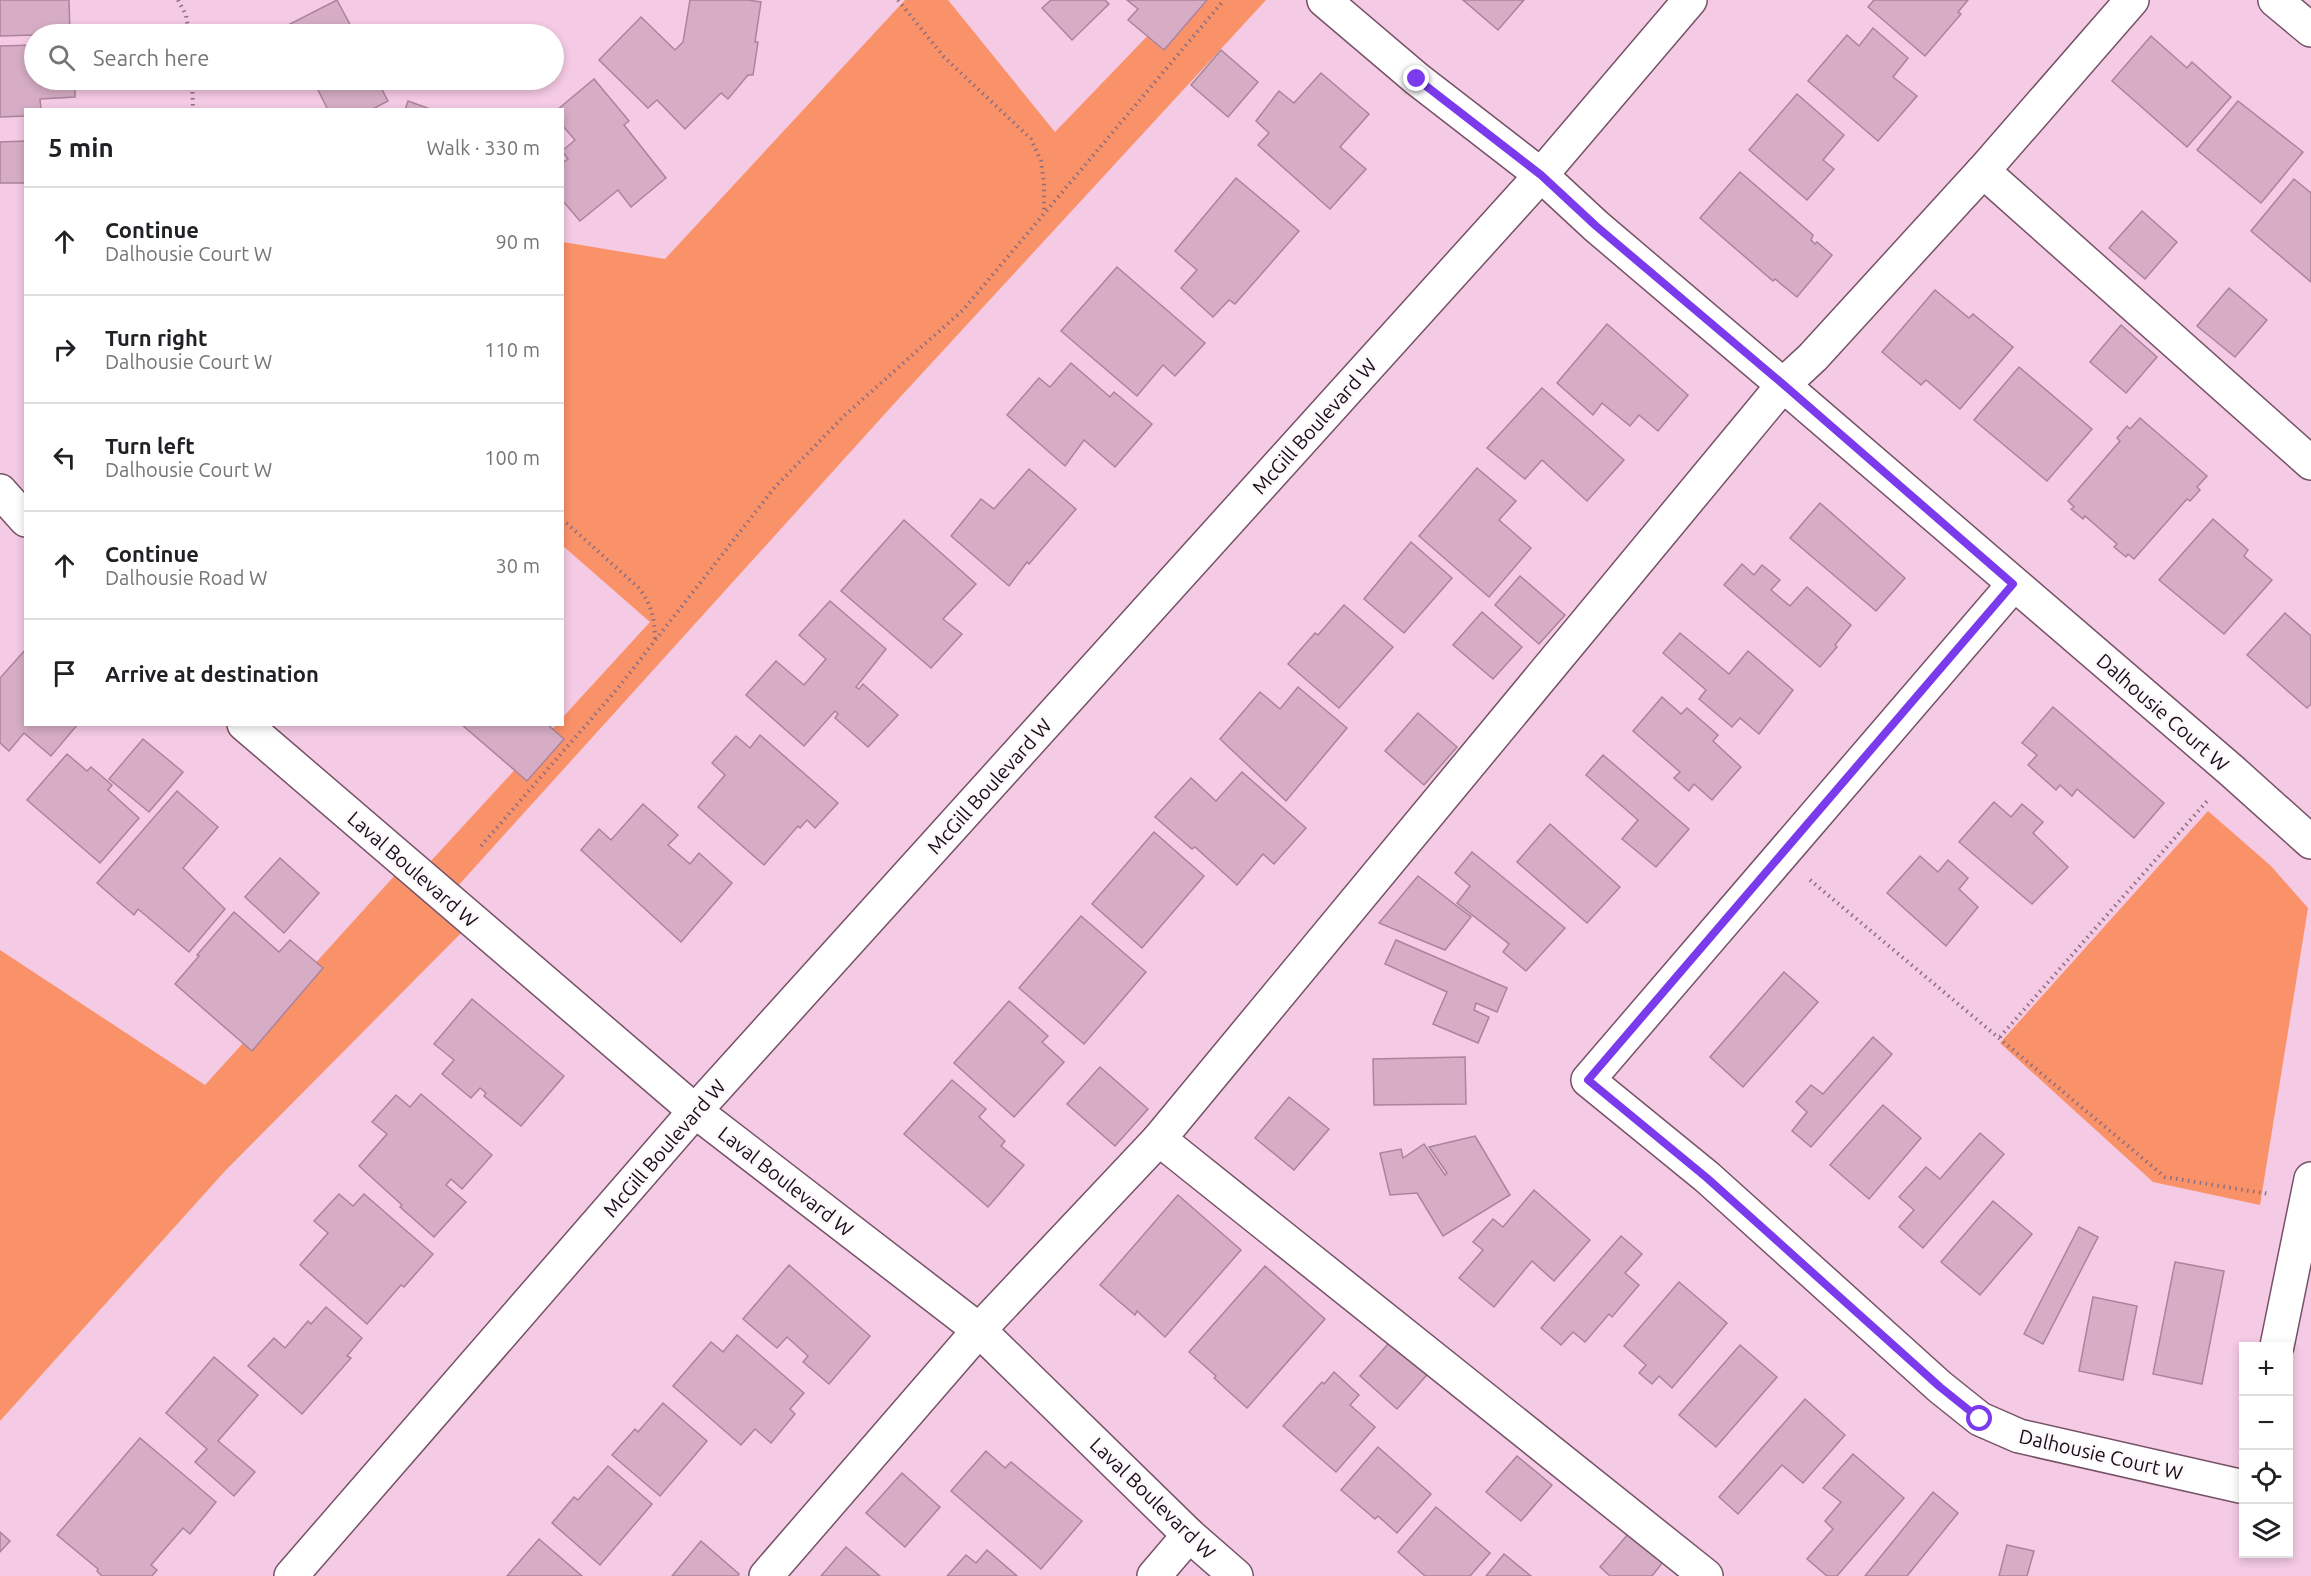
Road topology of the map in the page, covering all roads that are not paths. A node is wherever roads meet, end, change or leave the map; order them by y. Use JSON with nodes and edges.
{"nodes":[{"id":1,"x":1324,"y":0,"type":"edge"},
{"id":2,"x":1690,"y":0,"type":"edge"},
{"id":3,"x":2132,"y":0,"type":"edge"},
{"id":4,"x":2275,"y":0,"type":"edge"},
{"id":5,"x":2311,"y":30,"type":"edge"},
{"id":6,"x":1983,"y":171,"type":"junction"},
{"id":7,"x":1541,"y":175,"type":"junction"},
{"id":8,"x":1784,"y":385,"type":"junction"},
{"id":9,"x":2311,"y":463,"type":"edge"},
{"id":10,"x":0,"y":491,"type":"edge"},
{"id":11,"x":24,"y":518,"type":"edge"},
{"id":12,"x":2013,"y":584,"type":"junction"},
{"id":13,"x":246,"y":726,"type":"edge"},
{"id":14,"x":2311,"y":842,"type":"edge"},
{"id":15,"x":695,"y":1111,"type":"junction"},
{"id":16,"x":1159,"y":1138,"type":"junction"},
{"id":17,"x":2311,"y":1179,"type":"edge"},
{"id":18,"x":979,"y":1330,"type":"junction"},
{"id":19,"x":2278,"y":1342,"type":"edge"},
{"id":20,"x":2239,"y":1486,"type":"edge"},
{"id":21,"x":1189,"y":1535,"type":"junction"},
{"id":22,"x":291,"y":1576,"type":"edge"},
{"id":23,"x":766,"y":1576,"type":"edge"},
{"id":24,"x":1154,"y":1576,"type":"edge"},
{"id":25,"x":1236,"y":1576,"type":"edge"},
{"id":26,"x":1706,"y":1576,"type":"edge"}],
"edges":[{"from":1,"to":7,"type":"street","name":"Dalhousie Court W"},
{"from":2,"to":7,"type":"street","name":"McGill Boulevard W"},
{"from":3,"to":6,"type":"street"},
{"from":4,"to":5,"type":"street"},
{"from":6,"to":8,"type":"street"},
{"from":6,"to":9,"type":"street"},
{"from":7,"to":8,"type":"street","name":"Dalhousie Court W"},
{"from":7,"to":15,"type":"street","name":"McGill Boulevard W"},
{"from":8,"to":12,"type":"street","name":"Dalhousie Court W"},
{"from":8,"to":16,"type":"street"},
{"from":10,"to":11,"type":"street"},
{"from":12,"to":14,"type":"street","name":"Dalhousie Court W"},
{"from":12,"to":20,"type":"street","name":"Dalhousie Court W"},
{"from":13,"to":15,"type":"street","name":"Laval Boulevard W"},
{"from":15,"to":18,"type":"street","name":"Laval Boulevard W"},
{"from":15,"to":22,"type":"street","name":"McGill Boulevard W"},
{"from":16,"to":18,"type":"street"},
{"from":16,"to":26,"type":"street"},
{"from":17,"to":19,"type":"street"},
{"from":18,"to":21,"type":"street","name":"Laval Boulevard W"},
{"from":18,"to":23,"type":"street"},
{"from":21,"to":24,"type":"street"},
{"from":21,"to":25,"type":"street","name":"Laval Boulevard W"}]}
